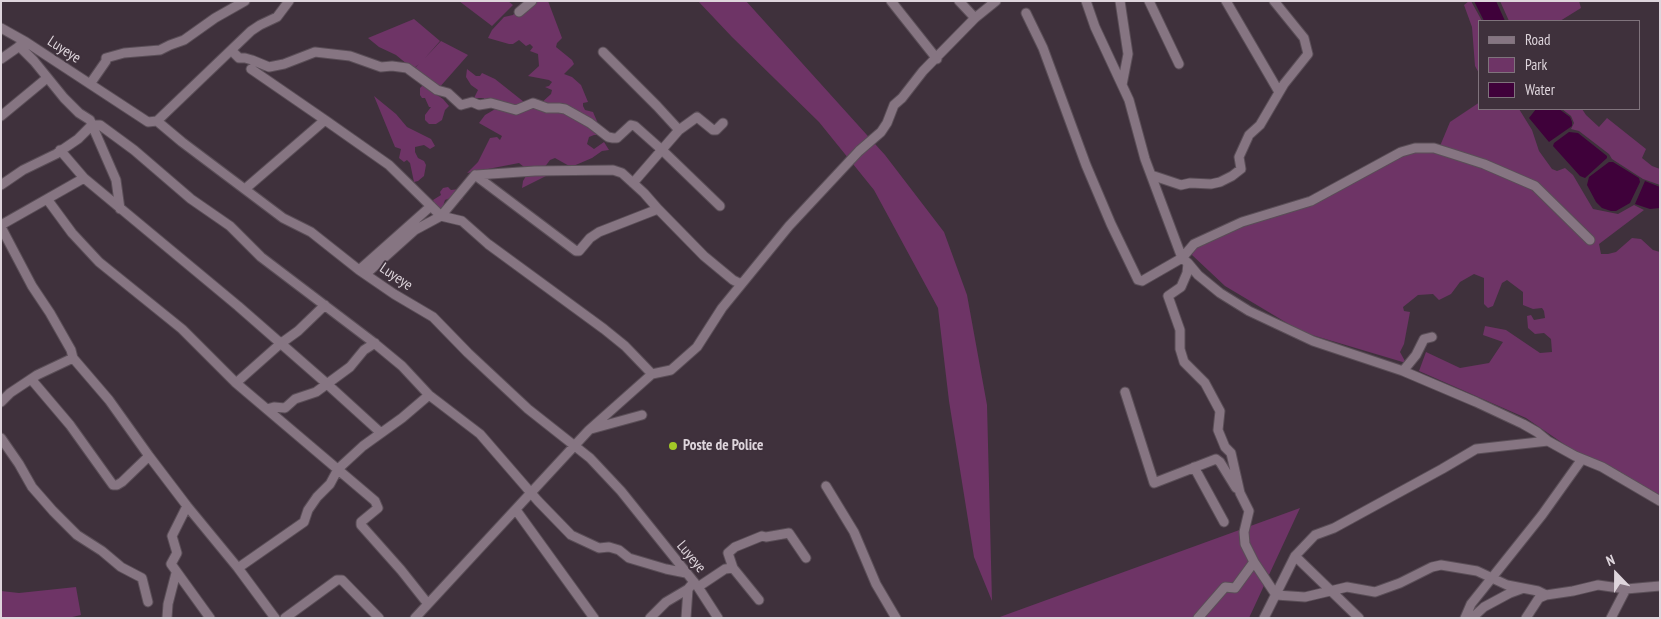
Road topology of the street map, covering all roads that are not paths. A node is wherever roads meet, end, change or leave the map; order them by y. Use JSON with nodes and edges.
{"nodes":[{"id":1,"x":245,"y":1,"type":"edge"},
{"id":2,"x":289,"y":1,"type":"edge"},
{"id":3,"x":532,"y":1,"type":"edge"},
{"id":4,"x":891,"y":1,"type":"edge"},
{"id":5,"x":959,"y":1,"type":"edge"},
{"id":6,"x":996,"y":1,"type":"edge"},
{"id":7,"x":1086,"y":1,"type":"edge"},
{"id":8,"x":1120,"y":1,"type":"edge"},
{"id":9,"x":1149,"y":1,"type":"edge"},
{"id":10,"x":1226,"y":1,"type":"edge"},
{"id":11,"x":1274,"y":1,"type":"edge"},
{"id":12,"x":519,"y":12,"type":"dead end"},
{"id":13,"x":1026,"y":13,"type":"dead end"},
{"id":14,"x":975,"y":18,"type":"junction"},
{"id":15,"x":1,"y":28,"type":"edge"},
{"id":16,"x":23,"y":44,"type":"junction"},
{"id":17,"x":232,"y":51,"type":"junction"},
{"id":18,"x":603,"y":52,"type":"dead end"},
{"id":19,"x":1,"y":58,"type":"edge"},
{"id":20,"x":937,"y":59,"type":"junction"},
{"id":21,"x":1179,"y":64,"type":"dead end"},
{"id":22,"x":251,"y":69,"type":"dead end"},
{"id":23,"x":47,"y":78,"type":"junction"},
{"id":24,"x":90,"y":84,"type":"junction"},
{"id":25,"x":1122,"y":86,"type":"junction"},
{"id":26,"x":1280,"y":92,"type":"junction"},
{"id":27,"x":1,"y":116,"type":"edge"},
{"id":28,"x":157,"y":120,"type":"junction"},
{"id":29,"x":326,"y":120,"type":"junction"},
{"id":30,"x":723,"y":123,"type":"dead end"},
{"id":31,"x":92,"y":125,"type":"junction"},
{"id":32,"x":679,"y":130,"type":"junction"},
{"id":33,"x":60,"y":150,"type":"junction"},
{"id":34,"x":662,"y":150,"type":"junction"},
{"id":35,"x":1151,"y":174,"type":"junction"},
{"id":36,"x":476,"y":175,"type":"junction"},
{"id":37,"x":84,"y":178,"type":"junction"},
{"id":38,"x":633,"y":183,"type":"junction"},
{"id":39,"x":1,"y":184,"type":"edge"},
{"id":40,"x":245,"y":189,"type":"junction"},
{"id":41,"x":47,"y":199,"type":"junction"},
{"id":42,"x":431,"y":206,"type":"junction"},
{"id":43,"x":720,"y":206,"type":"dead end"},
{"id":44,"x":120,"y":209,"type":"junction"},
{"id":45,"x":658,"y":209,"type":"junction"},
{"id":46,"x":441,"y":216,"type":"junction"},
{"id":47,"x":1,"y":226,"type":"edge"},
{"id":48,"x":1590,"y":240,"type":"dead end"},
{"id":49,"x":1185,"y":260,"type":"junction"},
{"id":50,"x":363,"y":272,"type":"junction"},
{"id":51,"x":741,"y":284,"type":"junction"},
{"id":52,"x":325,"y":305,"type":"junction"},
{"id":53,"x":1432,"y":337,"type":"dead end"},
{"id":54,"x":375,"y":343,"type":"junction"},
{"id":55,"x":280,"y":344,"type":"junction"},
{"id":56,"x":73,"y":358,"type":"junction"},
{"id":57,"x":1403,"y":371,"type":"junction"},
{"id":58,"x":652,"y":374,"type":"junction"},
{"id":59,"x":31,"y":379,"type":"junction"},
{"id":60,"x":236,"y":383,"type":"junction"},
{"id":61,"x":326,"y":383,"type":"junction"},
{"id":62,"x":1125,"y":392,"type":"dead end"},
{"id":63,"x":428,"y":395,"type":"junction"},
{"id":64,"x":1,"y":402,"type":"edge"},
{"id":65,"x":267,"y":409,"type":"junction"},
{"id":66,"x":642,"y":415,"type":"dead end"},
{"id":67,"x":589,"y":430,"type":"junction"},
{"id":68,"x":381,"y":433,"type":"junction"},
{"id":69,"x":1,"y":438,"type":"edge"},
{"id":70,"x":1548,"y":441,"type":"junction"},
{"id":71,"x":575,"y":446,"type":"junction"},
{"id":72,"x":149,"y":456,"type":"junction"},
{"id":73,"x":1582,"y":459,"type":"junction"},
{"id":74,"x":1194,"y":467,"type":"junction"},
{"id":75,"x":338,"y":469,"type":"junction"},
{"id":76,"x":826,"y":486,"type":"dead end"},
{"id":77,"x":531,"y":493,"type":"junction"},
{"id":78,"x":1240,"y":493,"type":"junction"},
{"id":79,"x":1660,"y":501,"type":"edge"},
{"id":80,"x":187,"y":506,"type":"junction"},
{"id":81,"x":516,"y":510,"type":"junction"},
{"id":82,"x":1224,"y":522,"type":"dead end"},
{"id":83,"x":1295,"y":556,"type":"junction"},
{"id":84,"x":806,"y":558,"type":"dead end"},
{"id":85,"x":1254,"y":562,"type":"junction"},
{"id":86,"x":238,"y":568,"type":"junction"},
{"id":87,"x":733,"y":568,"type":"junction"},
{"id":88,"x":686,"y":572,"type":"junction"},
{"id":89,"x":176,"y":573,"type":"junction"},
{"id":90,"x":1492,"y":578,"type":"junction"},
{"id":91,"x":693,"y":586,"type":"junction"},
{"id":92,"x":1660,"y":586,"type":"edge"},
{"id":93,"x":1522,"y":589,"type":"junction"},
{"id":94,"x":1626,"y":589,"type":"junction"},
{"id":95,"x":1331,"y":592,"type":"junction"},
{"id":96,"x":1546,"y":594,"type":"junction"},
{"id":97,"x":1276,"y":595,"type":"junction"},
{"id":98,"x":759,"y":600,"type":"dead end"},
{"id":99,"x":148,"y":602,"type":"dead end"},
{"id":100,"x":428,"y":604,"type":"junction"},
{"id":101,"x":166,"y":618,"type":"edge"},
{"id":102,"x":210,"y":618,"type":"edge"},
{"id":103,"x":275,"y":618,"type":"edge"},
{"id":104,"x":285,"y":618,"type":"edge"},
{"id":105,"x":379,"y":618,"type":"edge"},
{"id":106,"x":415,"y":618,"type":"edge"},
{"id":107,"x":594,"y":618,"type":"edge"},
{"id":108,"x":650,"y":618,"type":"edge"},
{"id":109,"x":686,"y":618,"type":"edge"},
{"id":110,"x":718,"y":618,"type":"edge"},
{"id":111,"x":896,"y":618,"type":"edge"},
{"id":112,"x":1198,"y":618,"type":"edge"},
{"id":113,"x":1264,"y":618,"type":"edge"},
{"id":114,"x":1360,"y":618,"type":"edge"},
{"id":115,"x":1465,"y":618,"type":"edge"},
{"id":116,"x":1472,"y":618,"type":"edge"},
{"id":117,"x":1526,"y":618,"type":"edge"},
{"id":118,"x":1611,"y":618,"type":"edge"}],
"edges":[{"from":1,"to":24,"type":"street"},
{"from":2,"to":17,"type":"street"},
{"from":3,"to":12,"type":"street"},
{"from":4,"to":20,"type":"street"},
{"from":5,"to":14,"type":"street"},
{"from":6,"to":14,"type":"street"},
{"from":7,"to":25,"type":"street"},
{"from":8,"to":25,"type":"street"},
{"from":9,"to":21,"type":"street"},
{"from":10,"to":26,"type":"street"},
{"from":11,"to":26,"type":"street"},
{"from":13,"to":49,"type":"street"},
{"from":14,"to":20,"type":"street"},
{"from":15,"to":16,"type":"street","name":"Luyeye"},
{"from":16,"to":19,"type":"street"},
{"from":16,"to":23,"type":"street"},
{"from":16,"to":24,"type":"street","name":"Luyeye"},
{"from":17,"to":28,"type":"street"},
{"from":17,"to":34,"type":"street"},
{"from":18,"to":32,"type":"street"},
{"from":20,"to":51,"type":"street"},
{"from":22,"to":29,"type":"street"},
{"from":23,"to":27,"type":"street"},
{"from":23,"to":31,"type":"street"},
{"from":24,"to":28,"type":"street","name":"Luyeye"},
{"from":25,"to":35,"type":"street"},
{"from":26,"to":35,"type":"street"},
{"from":28,"to":40,"type":"street","name":"Luyeye"},
{"from":29,"to":40,"type":"street"},
{"from":29,"to":42,"type":"street"},
{"from":30,"to":32,"type":"street"},
{"from":31,"to":33,"type":"street"},
{"from":31,"to":44,"type":"street"},
{"from":31,"to":52,"type":"street"},
{"from":32,"to":34,"type":"street"},
{"from":33,"to":37,"type":"street"},
{"from":33,"to":39,"type":"street"},
{"from":34,"to":38,"type":"street"},
{"from":34,"to":43,"type":"street"},
{"from":35,"to":49,"type":"street"},
{"from":36,"to":38,"type":"street"},
{"from":36,"to":45,"type":"street"},
{"from":36,"to":46,"type":"street"},
{"from":37,"to":41,"type":"street"},
{"from":37,"to":44,"type":"street"},
{"from":38,"to":45,"type":"street"},
{"from":40,"to":50,"type":"street","name":"Luyeye"},
{"from":41,"to":47,"type":"street"},
{"from":41,"to":60,"type":"street"},
{"from":42,"to":46,"type":"street"},
{"from":42,"to":50,"type":"street"},
{"from":44,"to":55,"type":"street"},
{"from":45,"to":51,"type":"street"},
{"from":46,"to":50,"type":"street"},
{"from":46,"to":58,"type":"street"},
{"from":47,"to":56,"type":"street"},
{"from":48,"to":49,"type":"street"},
{"from":49,"to":57,"type":"street"},
{"from":49,"to":78,"type":"street"},
{"from":50,"to":71,"type":"street","name":"Luyeye"},
{"from":51,"to":58,"type":"street"},
{"from":52,"to":54,"type":"street"},
{"from":52,"to":55,"type":"street"},
{"from":53,"to":57,"type":"street"},
{"from":54,"to":61,"type":"street"},
{"from":54,"to":63,"type":"street"},
{"from":55,"to":60,"type":"street"},
{"from":55,"to":61,"type":"street"},
{"from":56,"to":59,"type":"street"},
{"from":56,"to":72,"type":"street"},
{"from":57,"to":70,"type":"street"},
{"from":58,"to":67,"type":"street"},
{"from":59,"to":64,"type":"street"},
{"from":59,"to":72,"type":"street"},
{"from":60,"to":65,"type":"street"},
{"from":61,"to":65,"type":"street"},
{"from":61,"to":68,"type":"street"},
{"from":62,"to":74,"type":"street"},
{"from":63,"to":68,"type":"street"},
{"from":63,"to":77,"type":"street"},
{"from":65,"to":75,"type":"street"},
{"from":66,"to":67,"type":"street"},
{"from":67,"to":71,"type":"street"},
{"from":68,"to":75,"type":"street"},
{"from":69,"to":99,"type":"street"},
{"from":70,"to":73,"type":"street"},
{"from":70,"to":83,"type":"street"},
{"from":71,"to":77,"type":"street"},
{"from":71,"to":88,"type":"street","name":"Luyeye"},
{"from":72,"to":80,"type":"street"},
{"from":73,"to":79,"type":"street"},
{"from":73,"to":90,"type":"street"},
{"from":74,"to":78,"type":"street"},
{"from":74,"to":82,"type":"street"},
{"from":75,"to":86,"type":"street"},
{"from":75,"to":100,"type":"street"},
{"from":76,"to":111,"type":"street"},
{"from":77,"to":81,"type":"street"},
{"from":77,"to":88,"type":"street"},
{"from":78,"to":85,"type":"street"},
{"from":80,"to":86,"type":"street"},
{"from":80,"to":89,"type":"street"},
{"from":81,"to":100,"type":"street"},
{"from":81,"to":107,"type":"street"},
{"from":83,"to":95,"type":"street"},
{"from":83,"to":97,"type":"street"},
{"from":84,"to":87,"type":"street"},
{"from":85,"to":97,"type":"street"},
{"from":85,"to":112,"type":"street"},
{"from":86,"to":103,"type":"street"},
{"from":87,"to":91,"type":"street"},
{"from":87,"to":98,"type":"street"},
{"from":88,"to":91,"type":"street","name":"Luyeye"},
{"from":89,"to":101,"type":"street"},
{"from":89,"to":102,"type":"street"},
{"from":90,"to":93,"type":"street"},
{"from":90,"to":95,"type":"street"},
{"from":90,"to":115,"type":"street"},
{"from":91,"to":108,"type":"street"},
{"from":91,"to":109,"type":"street"},
{"from":91,"to":110,"type":"street","name":"Luyeye"},
{"from":92,"to":94,"type":"street"},
{"from":93,"to":96,"type":"street"},
{"from":93,"to":116,"type":"street"},
{"from":94,"to":96,"type":"street"},
{"from":94,"to":118,"type":"street"},
{"from":95,"to":97,"type":"street"},
{"from":95,"to":114,"type":"street"},
{"from":96,"to":117,"type":"street"},
{"from":97,"to":113,"type":"street"},
{"from":100,"to":106,"type":"street"},
{"from":104,"to":105,"type":"street"}]}
